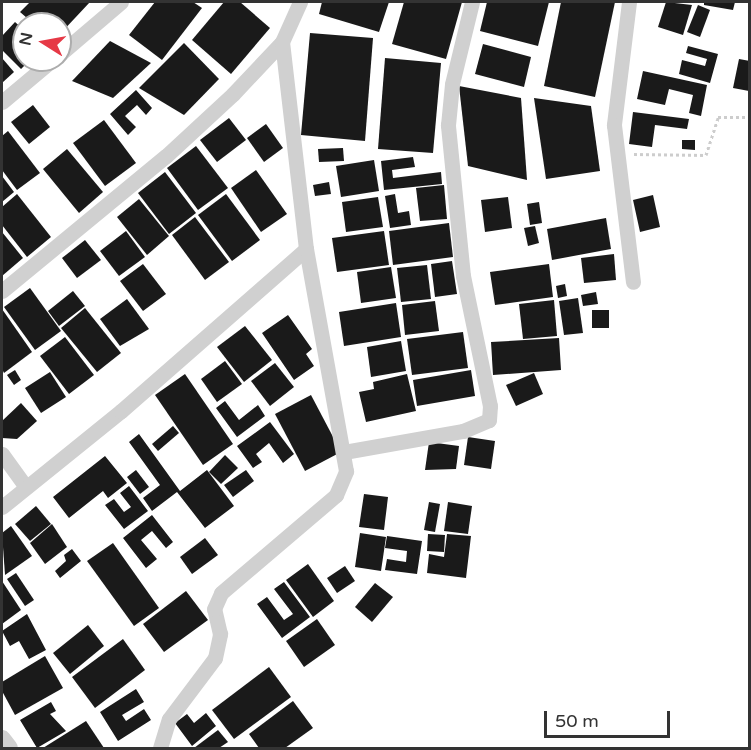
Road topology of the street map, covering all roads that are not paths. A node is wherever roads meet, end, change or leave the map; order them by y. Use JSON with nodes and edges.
{"nodes":[{"id":1,"x":121,"y":2,"type":"edge"},
{"id":2,"x":300,"y":2,"type":"edge"},
{"id":3,"x":472,"y":2,"type":"edge"},
{"id":4,"x":629,"y":2,"type":"edge"},
{"id":5,"x":282,"y":42,"type":"junction"},
{"id":6,"x":72,"y":44,"type":"edge"},
{"id":7,"x":38,"y":72,"type":"edge"},
{"id":8,"x":2,"y":102,"type":"edge"},
{"id":9,"x":306,"y":249,"type":"junction"},
{"id":10,"x":633,"y":282,"type":"dead end"},
{"id":11,"x":2,"y":291,"type":"edge"},
{"id":12,"x":344,"y":452,"type":"junction"},
{"id":13,"x":2,"y":454,"type":"edge"},
{"id":14,"x":25,"y":486,"type":"junction"},
{"id":15,"x":2,"y":507,"type":"edge"},
{"id":16,"x":2,"y":739,"type":"edge"},
{"id":17,"x":9,"y":748,"type":"edge"},
{"id":18,"x":160,"y":748,"type":"edge"}],
"edges":[{"from":1,"to":6,"type":"street"},
{"from":2,"to":5,"type":"street"},
{"from":3,"to":12,"type":"street"},
{"from":4,"to":10,"type":"street"},
{"from":5,"to":9,"type":"street"},
{"from":5,"to":11,"type":"street"},
{"from":7,"to":8,"type":"street"},
{"from":9,"to":12,"type":"street"},
{"from":9,"to":14,"type":"street"},
{"from":12,"to":18,"type":"street"},
{"from":13,"to":14,"type":"street"},
{"from":14,"to":15,"type":"street"},
{"from":16,"to":17,"type":"street"}]}
